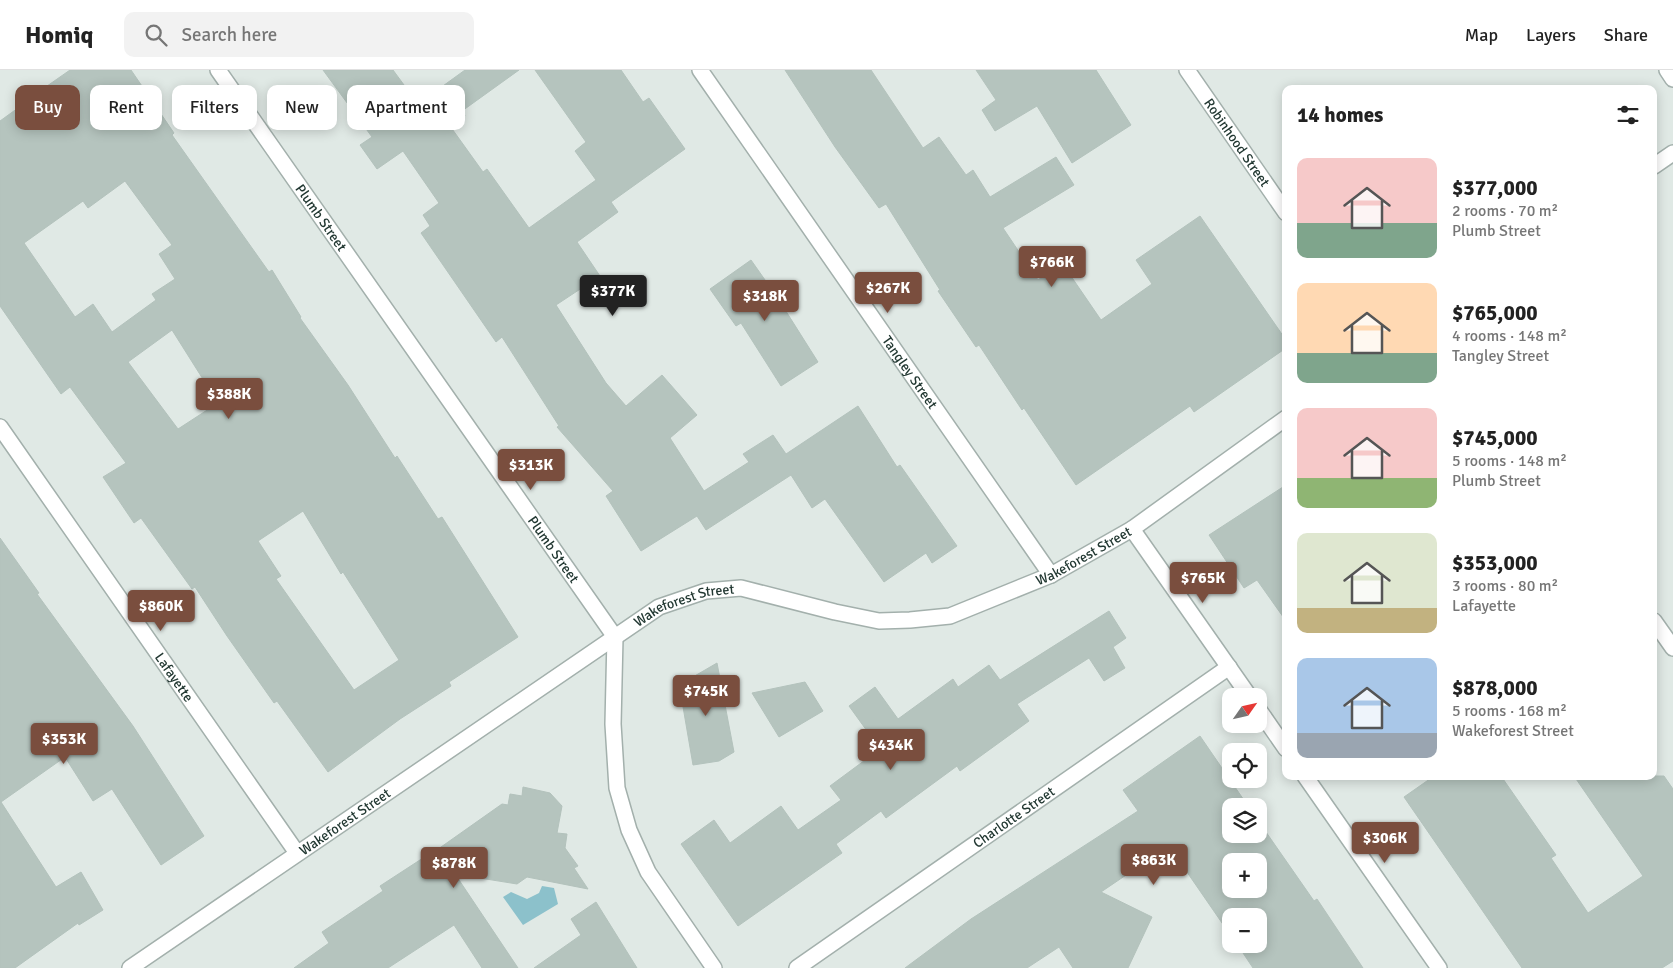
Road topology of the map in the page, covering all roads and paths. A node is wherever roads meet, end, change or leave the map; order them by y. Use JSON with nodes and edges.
{"nodes":[{"id":1,"x":218,"y":70,"type":"edge"},
{"id":2,"x":700,"y":70,"type":"edge"},
{"id":3,"x":1187,"y":70,"type":"edge"},
{"id":4,"x":1667,"y":70,"type":"edge"},
{"id":5,"x":1673,"y":79,"type":"edge"},
{"id":6,"x":1673,"y":153,"type":"edge"},
{"id":7,"x":1657,"y":164,"type":"edge"},
{"id":8,"x":1282,"y":207,"type":"edge"},
{"id":9,"x":1282,"y":421,"type":"edge"},
{"id":10,"x":0,"y":427,"type":"edge"},
{"id":11,"x":1132,"y":529,"type":"junction"},
{"id":12,"x":1051,"y":574,"type":"junction"},
{"id":13,"x":1657,"y":625,"type":"edge"},
{"id":14,"x":615,"y":637,"type":"junction"},
{"id":15,"x":1673,"y":648,"type":"edge"},
{"id":16,"x":1229,"y":668,"type":"junction"},
{"id":17,"x":1243,"y":688,"type":"edge"},
{"id":18,"x":1268,"y":723,"type":"edge"},
{"id":19,"x":1282,"y":743,"type":"edge"},
{"id":20,"x":1308,"y":780,"type":"edge"},
{"id":21,"x":297,"y":853,"type":"junction"},
{"id":22,"x":130,"y":968,"type":"edge"},
{"id":23,"x":714,"y":968,"type":"edge"},
{"id":24,"x":797,"y":968,"type":"edge"},
{"id":25,"x":1440,"y":968,"type":"edge"}],
"edges":[{"from":1,"to":14,"type":"street","name":"Plumb Street"},
{"from":2,"to":12,"type":"street","name":"Tangley Street"},
{"from":3,"to":8,"type":"street","name":"Robinhood Street"},
{"from":4,"to":5,"type":"street"},
{"from":6,"to":7,"type":"street"},
{"from":9,"to":11,"type":"street","name":"Wakeforest Street"},
{"from":10,"to":21,"type":"street","name":"Lafayette"},
{"from":11,"to":12,"type":"street","name":"Wakeforest Street"},
{"from":11,"to":16,"type":"street"},
{"from":12,"to":14,"type":"street","name":"Wakeforest Street"},
{"from":13,"to":15,"type":"street"},
{"from":14,"to":21,"type":"street","name":"Wakeforest Street"},
{"from":14,"to":23,"type":"street"},
{"from":16,"to":17,"type":"street"},
{"from":16,"to":24,"type":"street","name":"Charlotte Street"},
{"from":18,"to":19,"type":"street"},
{"from":20,"to":25,"type":"street"},
{"from":21,"to":22,"type":"street","name":"Wakeforest Street"}]}
